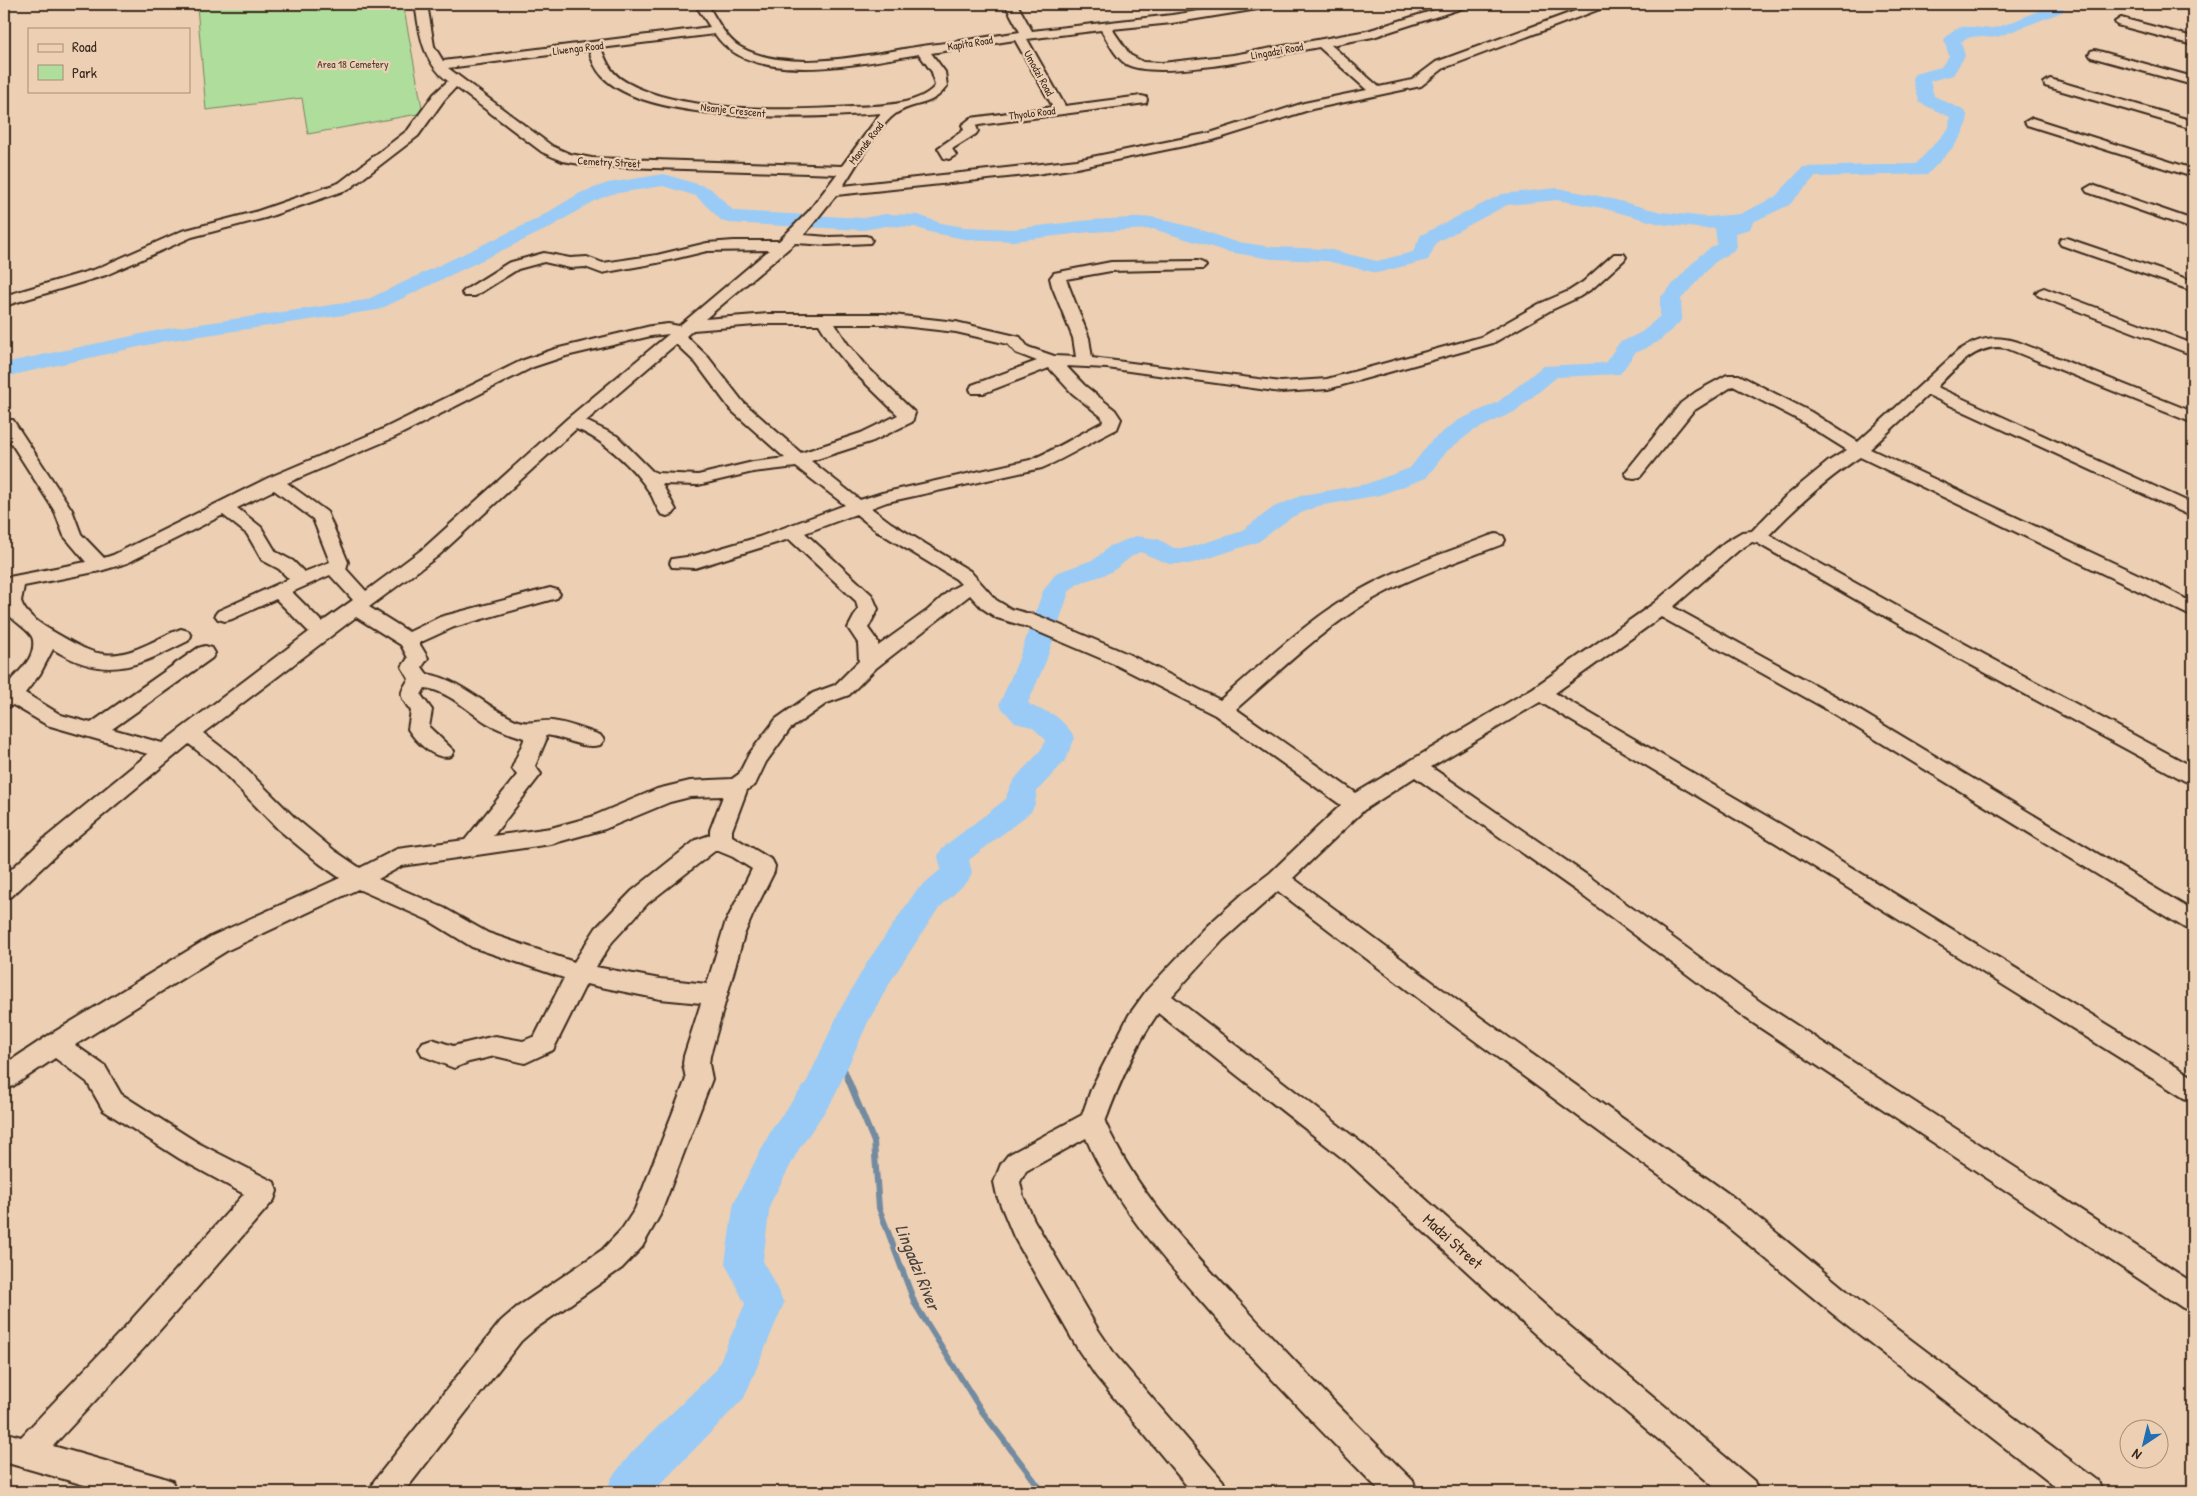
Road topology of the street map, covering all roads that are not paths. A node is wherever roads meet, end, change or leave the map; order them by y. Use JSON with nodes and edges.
{"nodes":[{"id":1,"x":421,"y":4,"type":"edge"},
{"id":2,"x":701,"y":4,"type":"edge"},
{"id":3,"x":1011,"y":4,"type":"edge"},
{"id":4,"x":1264,"y":4,"type":"edge"},
{"id":5,"x":1465,"y":4,"type":"edge"},
{"id":6,"x":1604,"y":4,"type":"edge"},
{"id":7,"x":2122,"y":22,"type":"dead end"},
{"id":8,"x":1104,"y":26,"type":"junction"},
{"id":9,"x":717,"y":30,"type":"junction"},
{"id":10,"x":1023,"y":35,"type":"junction"},
{"id":11,"x":2193,"y":41,"type":"edge"},
{"id":12,"x":1322,"y":43,"type":"junction"},
{"id":13,"x":594,"y":46,"type":"junction"},
{"id":14,"x":922,"y":50,"type":"junction"},
{"id":15,"x":2095,"y":54,"type":"dead end"},
{"id":16,"x":439,"y":65,"type":"junction"},
{"id":17,"x":455,"y":81,"type":"junction"},
{"id":18,"x":2193,"y":81,"type":"edge"},
{"id":19,"x":2050,"y":83,"type":"dead end"},
{"id":20,"x":1376,"y":91,"type":"junction"},
{"id":21,"x":1141,"y":100,"type":"dead end"},
{"id":22,"x":897,"y":108,"type":"junction"},
{"id":23,"x":1060,"y":110,"type":"junction"},
{"id":24,"x":2032,"y":122,"type":"dead end"},
{"id":25,"x":2193,"y":125,"type":"edge"},
{"id":26,"x":949,"y":155,"type":"dead end"},
{"id":27,"x":846,"y":170,"type":"junction"},
{"id":28,"x":2193,"y":172,"type":"edge"},
{"id":29,"x":2092,"y":189,"type":"dead end"},
{"id":30,"x":832,"y":191,"type":"junction"},
{"id":31,"x":2193,"y":225,"type":"edge"},
{"id":32,"x":793,"y":237,"type":"junction"},
{"id":33,"x":864,"y":240,"type":"dead end"},
{"id":34,"x":2066,"y":242,"type":"dead end"},
{"id":35,"x":1619,"y":257,"type":"dead end"},
{"id":36,"x":1198,"y":266,"type":"dead end"},
{"id":37,"x":2193,"y":286,"type":"edge"},
{"id":38,"x":470,"y":293,"type":"dead end"},
{"id":39,"x":2044,"y":293,"type":"dead end"},
{"id":40,"x":4,"y":301,"type":"edge"},
{"id":41,"x":824,"y":318,"type":"junction"},
{"id":42,"x":684,"y":331,"type":"junction"},
{"id":43,"x":2193,"y":350,"type":"edge"},
{"id":44,"x":1052,"y":361,"type":"junction"},
{"id":45,"x":1085,"y":362,"type":"junction"},
{"id":46,"x":1926,"y":388,"type":"junction"},
{"id":47,"x":978,"y":389,"type":"dead end"},
{"id":48,"x":2193,"y":418,"type":"edge"},
{"id":49,"x":574,"y":422,"type":"junction"},
{"id":50,"x":7,"y":424,"type":"dead end"},
{"id":51,"x":1860,"y":450,"type":"junction"},
{"id":52,"x":798,"y":460,"type":"junction"},
{"id":53,"x":1634,"y":473,"type":"dead end"},
{"id":54,"x":646,"y":475,"type":"junction"},
{"id":55,"x":274,"y":482,"type":"junction"},
{"id":56,"x":857,"y":506,"type":"junction"},
{"id":57,"x":225,"y":507,"type":"junction"},
{"id":58,"x":667,"y":510,"type":"dead end"},
{"id":59,"x":2193,"y":511,"type":"edge"},
{"id":60,"x":793,"y":532,"type":"junction"},
{"id":61,"x":1756,"y":537,"type":"junction"},
{"id":62,"x":1496,"y":540,"type":"dead end"},
{"id":63,"x":679,"y":563,"type":"dead end"},
{"id":64,"x":100,"y":565,"type":"junction"},
{"id":65,"x":336,"y":570,"type":"junction"},
{"id":66,"x":302,"y":580,"type":"junction"},
{"id":67,"x":10,"y":583,"type":"edge"},
{"id":68,"x":973,"y":586,"type":"junction"},
{"id":69,"x":279,"y":591,"type":"junction"},
{"id":70,"x":550,"y":594,"type":"dead end"},
{"id":71,"x":360,"y":605,"type":"junction"},
{"id":72,"x":1660,"y":608,"type":"junction"},
{"id":73,"x":2193,"y":611,"type":"edge"},
{"id":74,"x":225,"y":615,"type":"dead end"},
{"id":75,"x":40,"y":632,"type":"junction"},
{"id":76,"x":322,"y":633,"type":"junction"},
{"id":77,"x":181,"y":636,"type":"dead end"},
{"id":78,"x":408,"y":642,"type":"junction"},
{"id":79,"x":205,"y":653,"type":"dead end"},
{"id":80,"x":869,"y":662,"type":"junction"},
{"id":81,"x":420,"y":680,"type":"junction"},
{"id":82,"x":1540,"y":693,"type":"junction"},
{"id":83,"x":8,"y":698,"type":"edge"},
{"id":84,"x":1222,"y":710,"type":"junction"},
{"id":85,"x":94,"y":731,"type":"junction"},
{"id":86,"x":532,"y":731,"type":"junction"},
{"id":87,"x":189,"y":733,"type":"junction"},
{"id":88,"x":593,"y":740,"type":"dead end"},
{"id":89,"x":443,"y":751,"type":"dead end"},
{"id":90,"x":165,"y":752,"type":"junction"},
{"id":91,"x":1415,"y":767,"type":"junction"},
{"id":92,"x":2193,"y":776,"type":"edge"},
{"id":93,"x":738,"y":786,"type":"junction"},
{"id":94,"x":1356,"y":804,"type":"junction"},
{"id":95,"x":726,"y":844,"type":"junction"},
{"id":96,"x":470,"y":849,"type":"junction"},
{"id":97,"x":359,"y":879,"type":"junction"},
{"id":98,"x":1278,"y":880,"type":"junction"},
{"id":99,"x":4,"y":890,"type":"edge"},
{"id":100,"x":2193,"y":922,"type":"edge"},
{"id":101,"x":579,"y":973,"type":"junction"},
{"id":102,"x":716,"y":995,"type":"junction"},
{"id":103,"x":1156,"y":997,"type":"junction"},
{"id":104,"x":55,"y":1044,"type":"junction"},
{"id":105,"x":432,"y":1049,"type":"dead end"},
{"id":106,"x":4,"y":1078,"type":"edge"},
{"id":107,"x":2193,"y":1090,"type":"edge"},
{"id":108,"x":1092,"y":1122,"type":"junction"},
{"id":109,"x":2193,"y":1299,"type":"edge"},
{"id":110,"x":15,"y":1450,"type":"edge"},
{"id":111,"x":161,"y":1492,"type":"edge"},
{"id":112,"x":385,"y":1492,"type":"edge"},
{"id":113,"x":1212,"y":1492,"type":"edge"},
{"id":114,"x":1402,"y":1492,"type":"edge"},
{"id":115,"x":1743,"y":1492,"type":"edge"},
{"id":116,"x":2087,"y":1492,"type":"edge"}],
"edges":[{"from":1,"to":16,"type":"street","name":"Cemetry Street"},
{"from":2,"to":9,"type":"street","name":"Kapita Road"},
{"from":3,"to":10,"type":"street","name":"Umodzi Road"},
{"from":4,"to":8,"type":"street","name":"Kapita Road"},
{"from":5,"to":12,"type":"street","name":"Lingadzi Road"},
{"from":6,"to":20,"type":"street"},
{"from":7,"to":11,"type":"street"},
{"from":8,"to":10,"type":"street","name":"Kapita Road"},
{"from":8,"to":12,"type":"street","name":"Lingadzi Road"},
{"from":9,"to":13,"type":"street","name":"Liwenga Road"},
{"from":9,"to":14,"type":"street","name":"Kapita Road"},
{"from":10,"to":14,"type":"street","name":"Kapita Road"},
{"from":10,"to":23,"type":"street","name":"Umodzi Road"},
{"from":12,"to":20,"type":"street"},
{"from":13,"to":16,"type":"street","name":"Liwenga Road"},
{"from":13,"to":22,"type":"street","name":"Nsanje Crescent"},
{"from":14,"to":22,"type":"street","name":"Maonde Road"},
{"from":15,"to":18,"type":"street"},
{"from":16,"to":17,"type":"street","name":"Cemetry Street"},
{"from":17,"to":27,"type":"street","name":"Cemetry Street"},
{"from":17,"to":40,"type":"street"},
{"from":19,"to":25,"type":"street"},
{"from":20,"to":30,"type":"street"},
{"from":21,"to":23,"type":"street","name":"Thyolo Road"},
{"from":22,"to":27,"type":"street","name":"Maonde Road"},
{"from":23,"to":26,"type":"street","name":"Thyolo Road"},
{"from":24,"to":28,"type":"street"},
{"from":27,"to":30,"type":"street","name":"Maonde Road"},
{"from":29,"to":31,"type":"street"},
{"from":30,"to":32,"type":"street","name":"Maonde Road"},
{"from":32,"to":33,"type":"street"},
{"from":32,"to":38,"type":"street"},
{"from":32,"to":42,"type":"street","name":"Maonde Road"},
{"from":34,"to":37,"type":"street"},
{"from":35,"to":45,"type":"street"},
{"from":36,"to":45,"type":"street"},
{"from":39,"to":43,"type":"street"},
{"from":41,"to":42,"type":"street"},
{"from":41,"to":44,"type":"street"},
{"from":41,"to":52,"type":"street"},
{"from":42,"to":49,"type":"street","name":"Maonde Road"},
{"from":42,"to":52,"type":"street"},
{"from":42,"to":55,"type":"street"},
{"from":44,"to":45,"type":"street"},
{"from":44,"to":47,"type":"street"},
{"from":44,"to":56,"type":"street"},
{"from":46,"to":48,"type":"street"},
{"from":46,"to":51,"type":"street"},
{"from":46,"to":59,"type":"street"},
{"from":49,"to":54,"type":"street"},
{"from":49,"to":71,"type":"street","name":"Maonde Road"},
{"from":50,"to":64,"type":"street"},
{"from":51,"to":53,"type":"street"},
{"from":51,"to":61,"type":"street"},
{"from":51,"to":73,"type":"street"},
{"from":52,"to":54,"type":"street"},
{"from":52,"to":56,"type":"street"},
{"from":54,"to":58,"type":"street"},
{"from":55,"to":57,"type":"street"},
{"from":55,"to":65,"type":"street"},
{"from":56,"to":60,"type":"street"},
{"from":56,"to":68,"type":"street"},
{"from":57,"to":64,"type":"street"},
{"from":57,"to":66,"type":"street"},
{"from":60,"to":63,"type":"street"},
{"from":60,"to":80,"type":"street"},
{"from":61,"to":72,"type":"street"},
{"from":61,"to":92,"type":"street"},
{"from":62,"to":84,"type":"street"},
{"from":64,"to":67,"type":"street"},
{"from":65,"to":66,"type":"street"},
{"from":65,"to":71,"type":"street"},
{"from":66,"to":69,"type":"street"},
{"from":67,"to":75,"type":"street"},
{"from":68,"to":80,"type":"street"},
{"from":68,"to":84,"type":"street"},
{"from":69,"to":74,"type":"street"},
{"from":69,"to":76,"type":"street"},
{"from":70,"to":78,"type":"street"},
{"from":71,"to":76,"type":"street","name":"Maonde Road"},
{"from":71,"to":78,"type":"street"},
{"from":72,"to":82,"type":"street"},
{"from":72,"to":100,"type":"street"},
{"from":75,"to":77,"type":"street"},
{"from":75,"to":83,"type":"street"},
{"from":76,"to":87,"type":"street","name":"Maonde Road"},
{"from":78,"to":81,"type":"street"},
{"from":79,"to":85,"type":"street"},
{"from":80,"to":93,"type":"street"},
{"from":81,"to":86,"type":"street"},
{"from":81,"to":89,"type":"street"},
{"from":82,"to":91,"type":"street"},
{"from":82,"to":107,"type":"street"},
{"from":83,"to":85,"type":"street"},
{"from":84,"to":94,"type":"street"},
{"from":85,"to":90,"type":"street"},
{"from":86,"to":88,"type":"street"},
{"from":86,"to":96,"type":"street"},
{"from":87,"to":90,"type":"street","name":"Maonde Road"},
{"from":87,"to":97,"type":"street"},
{"from":90,"to":99,"type":"street","name":"Maonde Road"},
{"from":91,"to":94,"type":"street"},
{"from":91,"to":109,"type":"street"},
{"from":93,"to":95,"type":"street"},
{"from":93,"to":96,"type":"street"},
{"from":94,"to":98,"type":"street"},
{"from":95,"to":101,"type":"street"},
{"from":95,"to":102,"type":"street"},
{"from":96,"to":97,"type":"street"},
{"from":97,"to":101,"type":"street"},
{"from":97,"to":104,"type":"street"},
{"from":98,"to":103,"type":"street"},
{"from":98,"to":116,"type":"street"},
{"from":101,"to":102,"type":"street"},
{"from":101,"to":105,"type":"street"},
{"from":102,"to":112,"type":"street"},
{"from":103,"to":108,"type":"street"},
{"from":103,"to":115,"type":"street","name":"Madzi Street"},
{"from":104,"to":106,"type":"street"},
{"from":104,"to":110,"type":"street"},
{"from":108,"to":113,"type":"street"},
{"from":108,"to":114,"type":"street"},
{"from":110,"to":111,"type":"street"}]}
